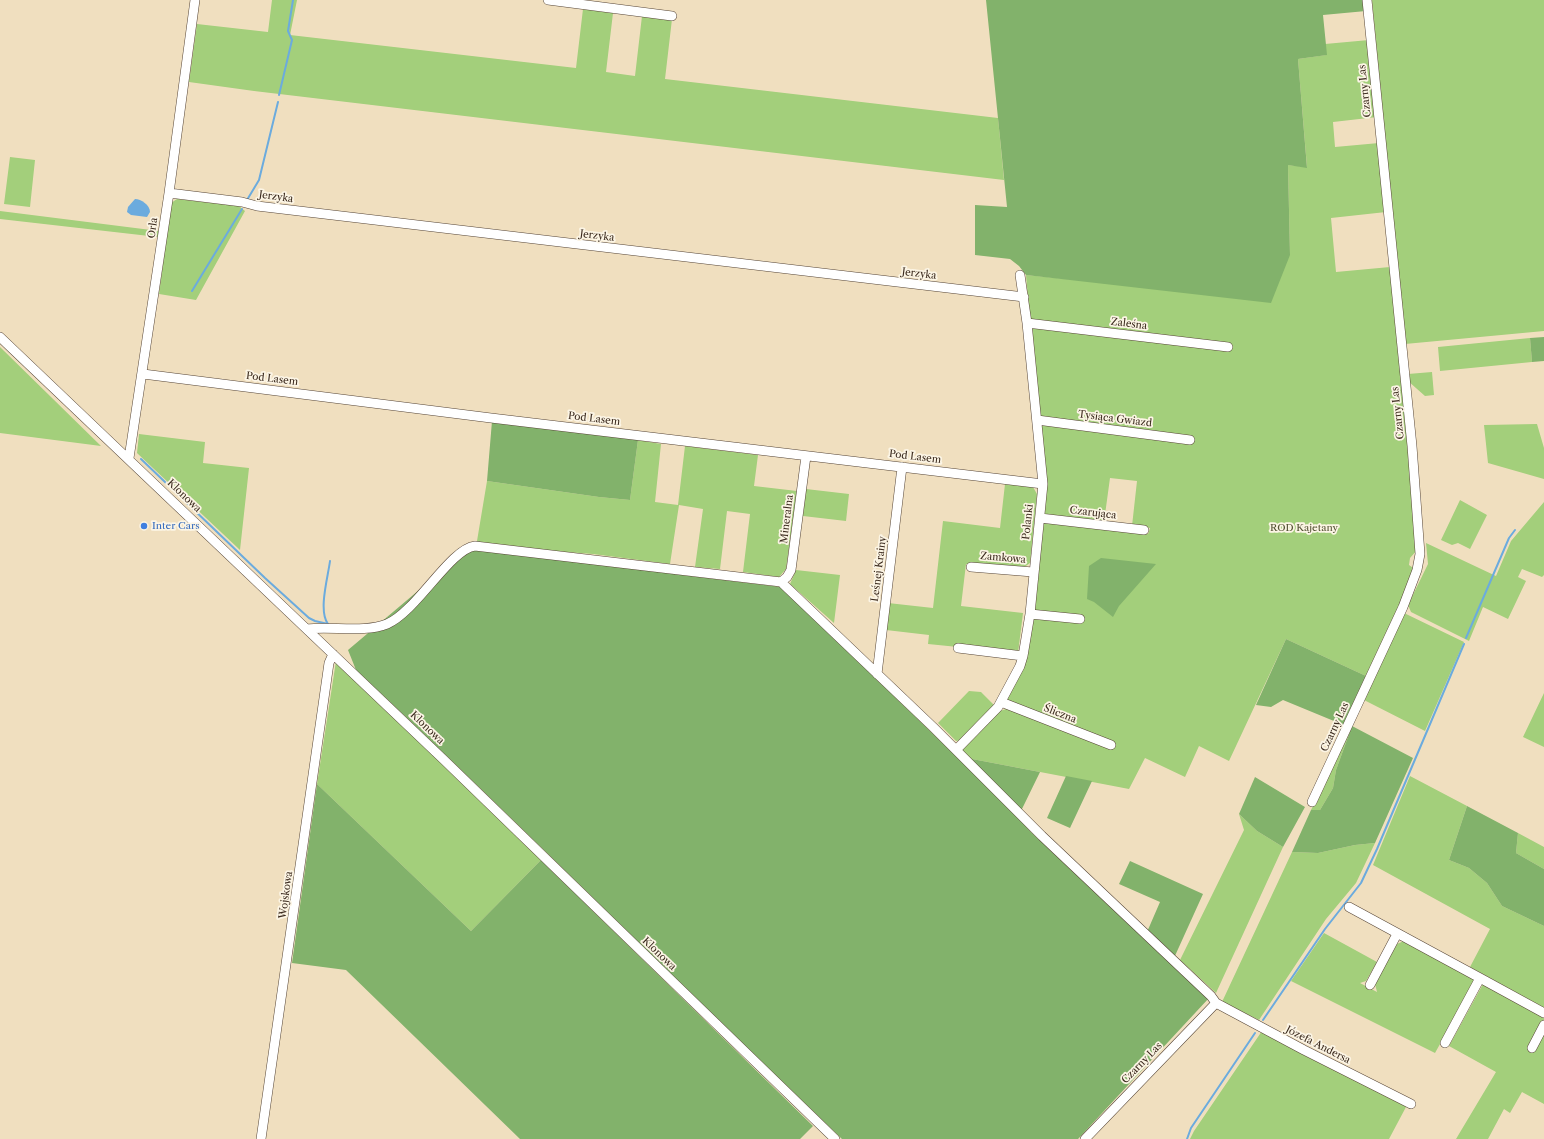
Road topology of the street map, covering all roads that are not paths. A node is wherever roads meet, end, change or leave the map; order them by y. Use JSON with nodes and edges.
{"nodes":[{"id":1,"x":195,"y":0,"type":"edge"},
{"id":2,"x":548,"y":0,"type":"edge"},
{"id":3,"x":1367,"y":0,"type":"edge"},
{"id":4,"x":672,"y":16,"type":"dead end"},
{"id":5,"x":169,"y":193,"type":"junction"},
{"id":6,"x":1020,"y":275,"type":"dead end"},
{"id":7,"x":1024,"y":297,"type":"junction"},
{"id":8,"x":1027,"y":323,"type":"junction"},
{"id":9,"x":0,"y":337,"type":"edge"},
{"id":10,"x":1228,"y":347,"type":"dead end"},
{"id":11,"x":143,"y":374,"type":"junction"},
{"id":12,"x":1037,"y":420,"type":"junction"},
{"id":13,"x":1190,"y":440,"type":"dead end"},
{"id":14,"x":806,"y":456,"type":"junction"},
{"id":15,"x":129,"y":458,"type":"junction"},
{"id":16,"x":902,"y":467,"type":"junction"},
{"id":17,"x":1043,"y":484,"type":"junction"},
{"id":18,"x":1040,"y":518,"type":"junction"},
{"id":19,"x":1144,"y":530,"type":"dead end"},
{"id":20,"x":971,"y":566,"type":"dead end"},
{"id":21,"x":1033,"y":572,"type":"junction"},
{"id":22,"x":781,"y":582,"type":"junction"},
{"id":23,"x":1030,"y":614,"type":"junction"},
{"id":24,"x":1080,"y":619,"type":"dead end"},
{"id":25,"x":307,"y":629,"type":"junction"},
{"id":26,"x":958,"y":648,"type":"dead end"},
{"id":27,"x":333,"y":654,"type":"junction"},
{"id":28,"x":1023,"y":656,"type":"junction"},
{"id":29,"x":877,"y":674,"type":"junction"},
{"id":30,"x":1001,"y":702,"type":"junction"},
{"id":31,"x":1111,"y":745,"type":"dead end"},
{"id":32,"x":956,"y":750,"type":"junction"},
{"id":33,"x":1312,"y":802,"type":"dead end"},
{"id":34,"x":1349,"y":907,"type":"dead end"},
{"id":35,"x":1397,"y":934,"type":"junction"},
{"id":36,"x":1480,"y":978,"type":"junction"},
{"id":37,"x":1370,"y":985,"type":"dead end"},
{"id":38,"x":1216,"y":1003,"type":"junction"},
{"id":39,"x":1544,"y":1013,"type":"edge"},
{"id":40,"x":1544,"y":1025,"type":"edge"},
{"id":41,"x":1445,"y":1043,"type":"dead end"},
{"id":42,"x":1532,"y":1048,"type":"dead end"},
{"id":43,"x":1411,"y":1104,"type":"dead end"},
{"id":44,"x":261,"y":1139,"type":"edge"},
{"id":45,"x":835,"y":1139,"type":"edge"},
{"id":46,"x":1085,"y":1139,"type":"edge"}],
"edges":[{"from":1,"to":5,"type":"street","name":"Orla"},
{"from":2,"to":4,"type":"street"},
{"from":3,"to":33,"type":"street","name":"Czarny Las"},
{"from":5,"to":7,"type":"street","name":"Jerzyka"},
{"from":5,"to":11,"type":"street","name":"Orla"},
{"from":6,"to":7,"type":"street","name":"Polanki"},
{"from":7,"to":8,"type":"street","name":"Polanki"},
{"from":8,"to":10,"type":"street","name":"Zaleśna"},
{"from":8,"to":12,"type":"street","name":"Polanki"},
{"from":9,"to":15,"type":"street","name":"Klonowa"},
{"from":11,"to":14,"type":"street","name":"Pod Lasem"},
{"from":11,"to":15,"type":"street","name":"Orla"},
{"from":12,"to":13,"type":"street","name":"Tysiąca Gwiazd"},
{"from":12,"to":17,"type":"street","name":"Polanki"},
{"from":14,"to":16,"type":"street","name":"Pod Lasem"},
{"from":14,"to":22,"type":"street","name":"Mineralna"},
{"from":15,"to":25,"type":"street","name":"Klonowa"},
{"from":16,"to":17,"type":"street","name":"Pod Lasem"},
{"from":16,"to":29,"type":"street","name":"Leśnej Krainy"},
{"from":17,"to":18,"type":"street","name":"Polanki"},
{"from":18,"to":19,"type":"street","name":"Czarująca"},
{"from":18,"to":21,"type":"street","name":"Polanki"},
{"from":20,"to":21,"type":"street","name":"Zamkowa"},
{"from":21,"to":23,"type":"street","name":"Polanki"},
{"from":22,"to":25,"type":"street"},
{"from":22,"to":29,"type":"street"},
{"from":23,"to":24,"type":"street"},
{"from":23,"to":28,"type":"street","name":"Polanki"},
{"from":25,"to":27,"type":"street","name":"Klonowa"},
{"from":26,"to":28,"type":"street"},
{"from":27,"to":44,"type":"street","name":"Wojskowa"},
{"from":27,"to":45,"type":"street","name":"Klonowa"},
{"from":28,"to":30,"type":"street","name":"Polanki"},
{"from":29,"to":32,"type":"street"},
{"from":30,"to":31,"type":"street","name":"Śliczna"},
{"from":30,"to":32,"type":"street","name":"Polanki"},
{"from":32,"to":38,"type":"street"},
{"from":34,"to":35,"type":"street"},
{"from":35,"to":36,"type":"street"},
{"from":35,"to":37,"type":"street"},
{"from":36,"to":39,"type":"street"},
{"from":36,"to":41,"type":"street"},
{"from":38,"to":43,"type":"street","name":"Józefa Andersa"},
{"from":38,"to":46,"type":"street","name":"Czarny Las"},
{"from":40,"to":42,"type":"street"}]}
